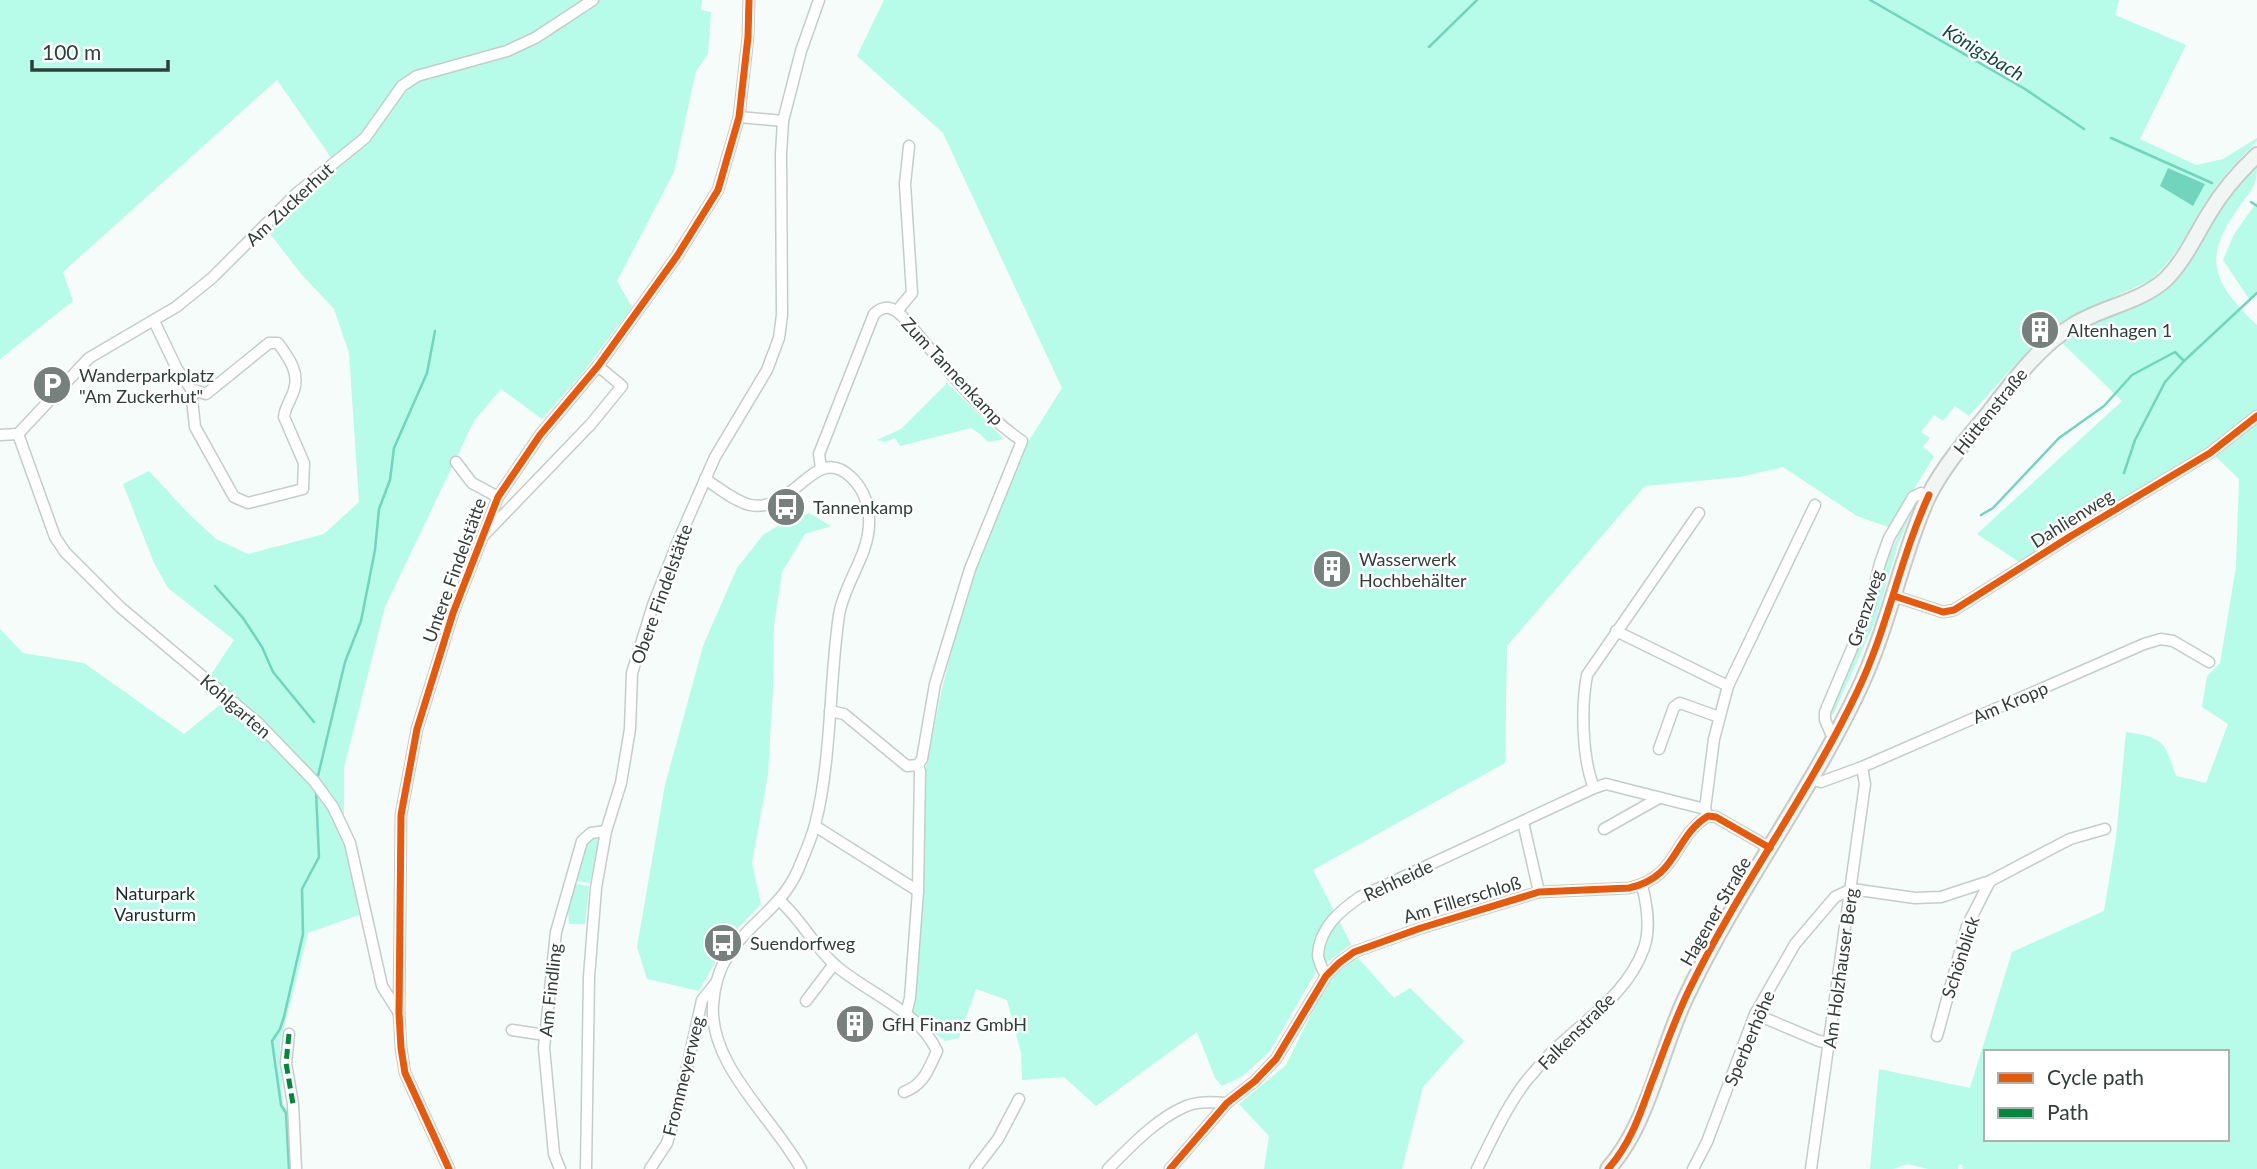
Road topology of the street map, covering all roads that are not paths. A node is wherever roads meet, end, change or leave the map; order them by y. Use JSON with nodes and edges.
{"nodes":[{"id":1,"x":593,"y":0,"type":"edge"},
{"id":2,"x":749,"y":0,"type":"edge"},
{"id":3,"x":819,"y":0,"type":"edge"},
{"id":4,"x":738,"y":117,"type":"junction"},
{"id":5,"x":783,"y":121,"type":"junction"},
{"id":6,"x":909,"y":146,"type":"dead end"},
{"id":7,"x":2257,"y":155,"type":"edge"},
{"id":8,"x":897,"y":311,"type":"junction"},
{"id":9,"x":154,"y":321,"type":"junction"},
{"id":10,"x":598,"y":366,"type":"junction"},
{"id":11,"x":191,"y":389,"type":"junction"},
{"id":12,"x":2257,"y":416,"type":"edge"},
{"id":13,"x":18,"y":434,"type":"junction"},
{"id":14,"x":0,"y":435,"type":"edge"},
{"id":15,"x":456,"y":462,"type":"dead end"},
{"id":16,"x":821,"y":468,"type":"junction"},
{"id":17,"x":705,"y":479,"type":"junction"},
{"id":18,"x":1929,"y":495,"type":"junction"},
{"id":19,"x":498,"y":497,"type":"junction"},
{"id":20,"x":1815,"y":505,"type":"dead end"},
{"id":21,"x":1699,"y":513,"type":"dead end"},
{"id":22,"x":480,"y":539,"type":"junction"},
{"id":23,"x":1894,"y":596,"type":"junction"},
{"id":24,"x":1616,"y":631,"type":"junction"},
{"id":25,"x":2209,"y":663,"type":"dead end"},
{"id":26,"x":1728,"y":686,"type":"junction"},
{"id":27,"x":830,"y":711,"type":"junction"},
{"id":28,"x":1718,"y":716,"type":"junction"},
{"id":29,"x":1833,"y":738,"type":"junction"},
{"id":30,"x":1659,"y":749,"type":"dead end"},
{"id":31,"x":918,"y":765,"type":"junction"},
{"id":32,"x":1862,"y":766,"type":"junction"},
{"id":33,"x":1810,"y":779,"type":"junction"},
{"id":34,"x":1594,"y":788,"type":"junction"},
{"id":35,"x":1659,"y":797,"type":"junction"},
{"id":36,"x":1707,"y":812,"type":"junction"},
{"id":37,"x":1523,"y":822,"type":"junction"},
{"id":38,"x":815,"y":826,"type":"junction"},
{"id":39,"x":1604,"y":829,"type":"dead end"},
{"id":40,"x":2105,"y":829,"type":"dead end"},
{"id":41,"x":606,"y":831,"type":"junction"},
{"id":42,"x":1770,"y":848,"type":"junction"},
{"id":43,"x":1990,"y":881,"type":"junction"},
{"id":44,"x":1642,"y":885,"type":"junction"},
{"id":45,"x":1852,"y":888,"type":"junction"},
{"id":46,"x":918,"y":891,"type":"junction"},
{"id":47,"x":1539,"y":892,"type":"junction"},
{"id":48,"x":779,"y":900,"type":"junction"},
{"id":49,"x":835,"y":964,"type":"junction"},
{"id":50,"x":1326,"y":976,"type":"junction"},
{"id":51,"x":715,"y":984,"type":"junction"},
{"id":52,"x":806,"y":1001,"type":"dead end"},
{"id":53,"x":399,"y":1013,"type":"junction"},
{"id":54,"x":906,"y":1014,"type":"junction"},
{"id":55,"x":1755,"y":1014,"type":"junction"},
{"id":56,"x":512,"y":1030,"type":"dead end"},
{"id":57,"x":289,"y":1034,"type":"dead end"},
{"id":58,"x":545,"y":1035,"type":"junction"},
{"id":59,"x":1937,"y":1036,"type":"dead end"},
{"id":60,"x":1830,"y":1043,"type":"junction"},
{"id":61,"x":904,"y":1092,"type":"dead end"},
{"id":62,"x":1019,"y":1099,"type":"dead end"},
{"id":63,"x":1227,"y":1103,"type":"junction"},
{"id":64,"x":1812,"y":1164,"type":"edge"},
{"id":65,"x":296,"y":1169,"type":"edge"},
{"id":66,"x":449,"y":1169,"type":"edge"},
{"id":67,"x":560,"y":1169,"type":"edge"},
{"id":68,"x":586,"y":1169,"type":"edge"},
{"id":69,"x":650,"y":1169,"type":"edge"},
{"id":70,"x":801,"y":1169,"type":"edge"},
{"id":71,"x":975,"y":1169,"type":"edge"},
{"id":72,"x":1108,"y":1169,"type":"edge"},
{"id":73,"x":1171,"y":1169,"type":"edge"},
{"id":74,"x":1477,"y":1169,"type":"edge"},
{"id":75,"x":1608,"y":1169,"type":"edge"},
{"id":76,"x":1693,"y":1169,"type":"edge"},
{"id":77,"x":1821,"y":1169,"type":"edge"}],
"edges":[{"from":1,"to":9,"type":"street","name":"Am Zuckerhut"},
{"from":2,"to":4,"type":"street","name":"Untere Findelstätte"},
{"from":3,"to":5,"type":"street","name":"Obere Findelstätte"},
{"from":4,"to":5,"type":"street"},
{"from":4,"to":10,"type":"street","name":"Untere Findelstätte"},
{"from":5,"to":17,"type":"street","name":"Obere Findelstätte"},
{"from":6,"to":8,"type":"street"},
{"from":7,"to":18,"type":"main road","name":"Hüttenstraße"},
{"from":8,"to":16,"type":"street","name":"Zum Tannenkamp"},
{"from":8,"to":31,"type":"street","name":"Zum Tannenkamp"},
{"from":9,"to":11,"type":"street"},
{"from":9,"to":13,"type":"street","name":"Am Zuckerhut"},
{"from":10,"to":19,"type":"street","name":"Untere Findelstätte"},
{"from":10,"to":22,"type":"street","name":"Untere Findelstätte"},
{"from":11,"to":11,"type":"street"},
{"from":12,"to":23,"type":"street","name":"Dahlienweg"},
{"from":13,"to":14,"type":"street"},
{"from":13,"to":53,"type":"street","name":"Kohlgarten"},
{"from":15,"to":19,"type":"street","name":"Untere Findelstätte"},
{"from":16,"to":17,"type":"street"},
{"from":16,"to":27,"type":"street"},
{"from":17,"to":41,"type":"street","name":"Obere Findelstätte"},
{"from":18,"to":23,"type":"main road","name":"Hüttenstraße"},
{"from":18,"to":29,"type":"street","name":"Grenzweg"},
{"from":19,"to":22,"type":"street","name":"Untere Findelstätte"},
{"from":20,"to":26,"type":"street"},
{"from":21,"to":24,"type":"street"},
{"from":22,"to":53,"type":"street","name":"Untere Findelstätte"},
{"from":23,"to":29,"type":"main road","name":"Hagener Straße"},
{"from":24,"to":26,"type":"street"},
{"from":24,"to":34,"type":"street"},
{"from":25,"to":32,"type":"street","name":"Am Kropp"},
{"from":26,"to":28,"type":"street"},
{"from":27,"to":31,"type":"street"},
{"from":27,"to":38,"type":"street"},
{"from":28,"to":30,"type":"street"},
{"from":28,"to":36,"type":"street"},
{"from":29,"to":33,"type":"main road","name":"Hagener Straße"},
{"from":31,"to":46,"type":"street","name":"Zum Tannenkamp"},
{"from":32,"to":33,"type":"street","name":"Am Kropp"},
{"from":32,"to":45,"type":"street","name":"Am Holzhauser Berg"},
{"from":33,"to":42,"type":"main road","name":"Hagener Straße"},
{"from":34,"to":35,"type":"street","name":"Rehheide"},
{"from":34,"to":37,"type":"street","name":"Rehheide"},
{"from":35,"to":36,"type":"street","name":"Rehheide"},
{"from":35,"to":39,"type":"street"},
{"from":36,"to":42,"type":"street"},
{"from":36,"to":44,"type":"street"},
{"from":37,"to":47,"type":"street"},
{"from":37,"to":50,"type":"street","name":"Rehheide"},
{"from":38,"to":46,"type":"street"},
{"from":38,"to":48,"type":"street"},
{"from":40,"to":43,"type":"street","name":"Schönblick"},
{"from":41,"to":58,"type":"street","name":"Am Findling"},
{"from":41,"to":68,"type":"street","name":"Obere Findelstätte"},
{"from":42,"to":75,"type":"main road","name":"Hagener Straße"},
{"from":43,"to":45,"type":"street","name":"Schönblick"},
{"from":43,"to":59,"type":"street","name":"Schönblick"},
{"from":44,"to":47,"type":"street","name":"Am Fillerschloß"},
{"from":44,"to":74,"type":"street","name":"Falkenstraße"},
{"from":45,"to":55,"type":"street","name":"Sperberhöhe"},
{"from":45,"to":60,"type":"street","name":"Am Holzhauser Berg"},
{"from":46,"to":54,"type":"street","name":"Zum Tannenkamp"},
{"from":47,"to":50,"type":"street","name":"Am Fillerschloß"},
{"from":48,"to":49,"type":"street"},
{"from":48,"to":51,"type":"street"},
{"from":49,"to":52,"type":"street"},
{"from":49,"to":54,"type":"street"},
{"from":50,"to":63,"type":"street","name":"Am Fillerschloß"},
{"from":51,"to":69,"type":"street","name":"Frommeyerweg"},
{"from":51,"to":70,"type":"street"},
{"from":53,"to":66,"type":"street","name":"Untere Findelstätte"},
{"from":54,"to":61,"type":"street"},
{"from":55,"to":60,"type":"street"},
{"from":55,"to":76,"type":"street","name":"Sperberhöhe"},
{"from":56,"to":58,"type":"street"},
{"from":57,"to":65,"type":"street"},
{"from":58,"to":67,"type":"street","name":"Am Findling"},
{"from":60,"to":64,"type":"street","name":"Am Holzhauser Berg"},
{"from":62,"to":71,"type":"street"},
{"from":63,"to":72,"type":"street"},
{"from":63,"to":73,"type":"street","name":"Am Fillerschloß"},
{"from":64,"to":77,"type":"street"}]}
